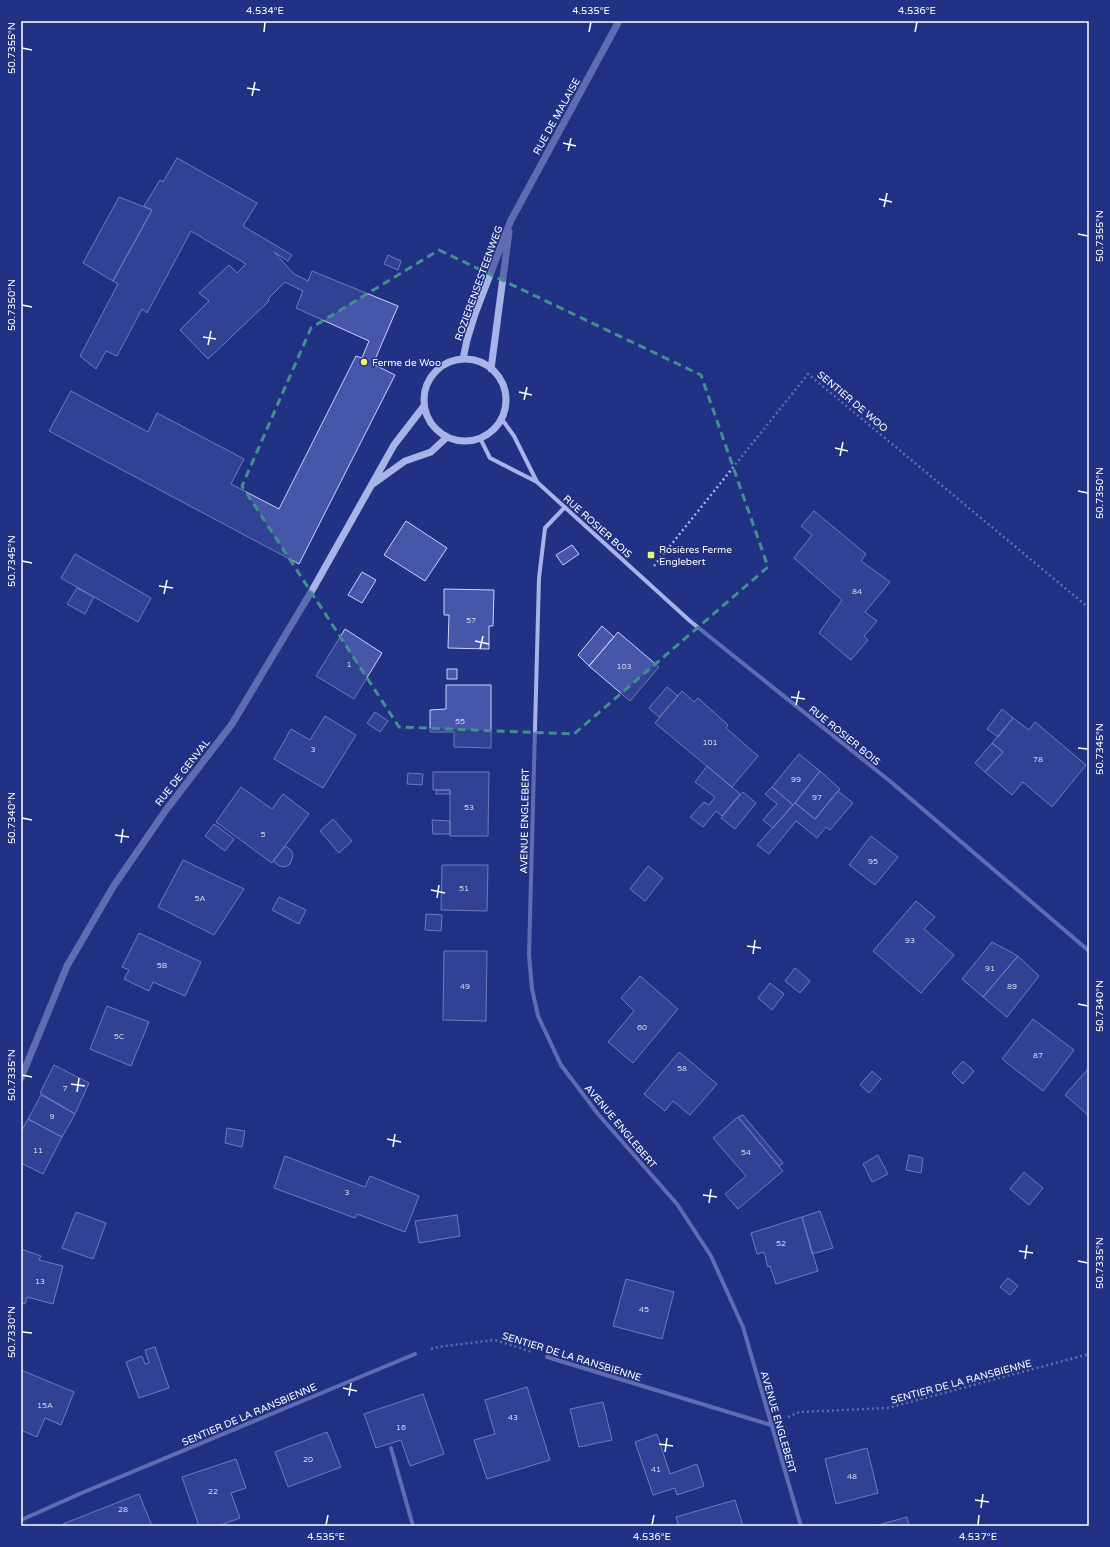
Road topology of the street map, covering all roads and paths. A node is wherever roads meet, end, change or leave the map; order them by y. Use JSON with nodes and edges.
{"nodes":[{"id":1,"x":619,"y":21,"type":"edge"},
{"id":2,"x":511,"y":220,"type":"junction"},
{"id":3,"x":463,"y":359,"type":"junction"},
{"id":4,"x":492,"y":369,"type":"junction"},
{"id":5,"x":424,"y":406,"type":"junction"},
{"id":6,"x":502,"y":418,"type":"junction"},
{"id":7,"x":447,"y":437,"type":"junction"},
{"id":8,"x":480,"y":438,"type":"junction"},
{"id":9,"x":537,"y":482,"type":"junction"},
{"id":10,"x":371,"y":485,"type":"junction"},
{"id":11,"x":565,"y":507,"type":"junction"},
{"id":12,"x":644,"y":579,"type":"junction"},
{"id":13,"x":1089,"y":608,"type":"edge"},
{"id":14,"x":1089,"y":951,"type":"edge"},
{"id":15,"x":21,"y":1078,"type":"edge"},
{"id":16,"x":415,"y":1354,"type":"joint"},
{"id":17,"x":1089,"y":1354,"type":"edge"},
{"id":18,"x":547,"y":1358,"type":"joint"},
{"id":19,"x":771,"y":1425,"type":"junction"},
{"id":20,"x":391,"y":1448,"type":"dead end"},
{"id":21,"x":21,"y":1520,"type":"edge"},
{"id":22,"x":413,"y":1526,"type":"edge"},
{"id":23,"x":801,"y":1526,"type":"edge"}],
"edges":[{"from":1,"to":2,"type":"street","name":"RUE DE MALAISE"},
{"from":2,"to":3,"type":"street","name":"ROZIERENSESTEENWEG"},
{"from":2,"to":4,"type":"street","name":"ROZIERENSESTEENWEG"},
{"from":3,"to":4,"type":"street"},
{"from":3,"to":5,"type":"street"},
{"from":4,"to":6,"type":"street"},
{"from":5,"to":7,"type":"street"},
{"from":5,"to":10,"type":"street","name":"RUE DE GENVAL"},
{"from":6,"to":8,"type":"street"},
{"from":6,"to":9,"type":"street","name":"RUE ROSIER BOIS"},
{"from":7,"to":8,"type":"street"},
{"from":7,"to":10,"type":"street","name":"RUE DE GENVAL"},
{"from":8,"to":9,"type":"street","name":"RUE ROSIER BOIS"},
{"from":9,"to":11,"type":"street","name":"RUE ROSIER BOIS"},
{"from":10,"to":15,"type":"street","name":"RUE DE GENVAL"},
{"from":11,"to":12,"type":"street","name":"RUE ROSIER BOIS"},
{"from":11,"to":19,"type":"street","name":"AVENUE ENGLEBERT"},
{"from":12,"to":13,"type":"path","name":"SENTIER DE WOO"},
{"from":12,"to":14,"type":"street","name":"RUE ROSIER BOIS"},
{"from":16,"to":18,"type":"path","name":"SENTIER DE LA RANSBIENNE"},
{"from":16,"to":21,"type":"street","name":"SENTIER DE LA RANSBIENNE"},
{"from":17,"to":19,"type":"path","name":"SENTIER DE LA RANSBIENNE"},
{"from":18,"to":19,"type":"street","name":"SENTIER DE LA RANSBIENNE"},
{"from":19,"to":23,"type":"street","name":"AVENUE ENGLEBERT"},
{"from":20,"to":22,"type":"street"}]}
